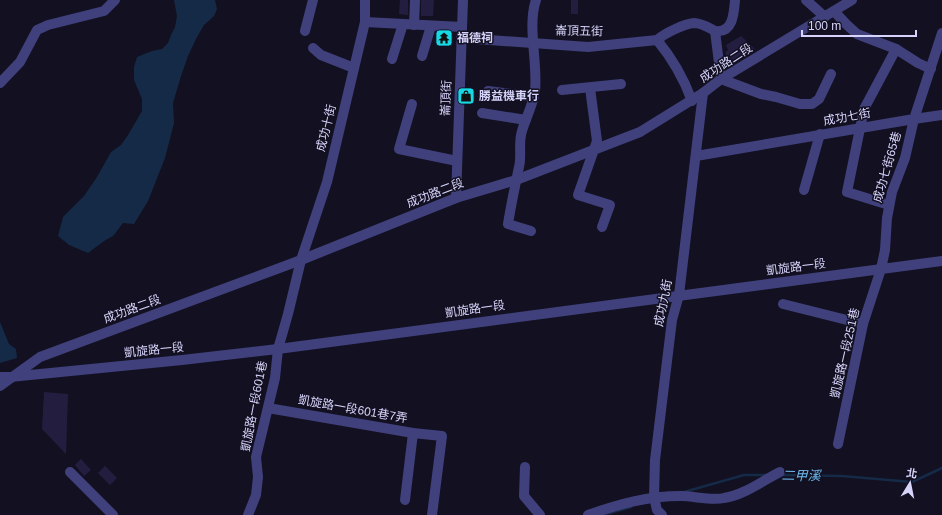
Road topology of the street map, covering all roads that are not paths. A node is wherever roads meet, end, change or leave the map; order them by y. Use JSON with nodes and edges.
{"nodes":[{"id":1,"x":115,"y":0,"type":"edge"},
{"id":2,"x":313,"y":0,"type":"edge"},
{"id":3,"x":365,"y":0,"type":"edge"},
{"id":4,"x":415,"y":0,"type":"edge"},
{"id":5,"x":463,"y":0,"type":"edge"},
{"id":6,"x":536,"y":0,"type":"edge"},
{"id":7,"x":735,"y":0,"type":"edge"},
{"id":8,"x":806,"y":0,"type":"edge"},
{"id":9,"x":852,"y":0,"type":"edge"},
{"id":10,"x":834,"y":11,"type":"junction"},
{"id":11,"x":825,"y":17,"type":"junction"},
{"id":12,"x":365,"y":22,"type":"junction"},
{"id":13,"x":403,"y":24,"type":"junction"},
{"id":14,"x":414,"y":25,"type":"junction"},
{"id":15,"x":431,"y":26,"type":"junction"},
{"id":16,"x":305,"y":30,"type":"dead end"},
{"id":17,"x":715,"y":31,"type":"junction"},
{"id":18,"x":462,"y":32,"type":"junction"},
{"id":19,"x":942,"y":33,"type":"edge"},
{"id":20,"x":657,"y":40,"type":"junction"},
{"id":21,"x":534,"y":42,"type":"junction"},
{"id":22,"x":313,"y":48,"type":"dead end"},
{"id":23,"x":896,"y":49,"type":"junction"},
{"id":24,"x":422,"y":56,"type":"dead end"},
{"id":25,"x":392,"y":59,"type":"dead end"},
{"id":26,"x":354,"y":68,"type":"junction"},
{"id":27,"x":931,"y":69,"type":"junction"},
{"id":28,"x":831,"y":74,"type":"dead end"},
{"id":29,"x":721,"y":79,"type":"junction"},
{"id":30,"x":0,"y":83,"type":"edge"},
{"id":31,"x":621,"y":84,"type":"dead end"},
{"id":32,"x":590,"y":88,"type":"junction"},
{"id":33,"x":562,"y":90,"type":"dead end"},
{"id":34,"x":488,"y":91,"type":"dead end"},
{"id":35,"x":703,"y":93,"type":"junction"},
{"id":36,"x":534,"y":97,"type":"junction"},
{"id":37,"x":692,"y":101,"type":"junction"},
{"id":38,"x":412,"y":104,"type":"dead end"},
{"id":39,"x":482,"y":113,"type":"dead end"},
{"id":40,"x":942,"y":115,"type":"edge"},
{"id":41,"x":914,"y":119,"type":"junction"},
{"id":42,"x":526,"y":120,"type":"junction"},
{"id":43,"x":861,"y":127,"type":"junction"},
{"id":44,"x":820,"y":134,"type":"junction"},
{"id":45,"x":594,"y":149,"type":"junction"},
{"id":46,"x":696,"y":156,"type":"junction"},
{"id":47,"x":457,"y":161,"type":"junction"},
{"id":48,"x":516,"y":180,"type":"junction"},
{"id":49,"x":804,"y":190,"type":"dead end"},
{"id":50,"x":456,"y":198,"type":"junction"},
{"id":51,"x":889,"y":205,"type":"junction"},
{"id":52,"x":602,"y":227,"type":"dead end"},
{"id":53,"x":531,"y":231,"type":"dead end"},
{"id":54,"x":301,"y":260,"type":"junction"},
{"id":55,"x":942,"y":261,"type":"edge"},
{"id":56,"x":881,"y":269,"type":"junction"},
{"id":57,"x":679,"y":295,"type":"junction"},
{"id":58,"x":783,"y":304,"type":"dead end"},
{"id":59,"x":863,"y":324,"type":"junction"},
{"id":60,"x":278,"y":349,"type":"junction"},
{"id":61,"x":5,"y":377,"type":"edge"},
{"id":62,"x":0,"y":386,"type":"edge"},
{"id":63,"x":268,"y":408,"type":"junction"},
{"id":64,"x":413,"y":433,"type":"junction"},
{"id":65,"x":838,"y":444,"type":"dead end"},
{"id":66,"x":525,"y":467,"type":"dead end"},
{"id":67,"x":70,"y":472,"type":"dead end"},
{"id":68,"x":780,"y":472,"type":"dead end"},
{"id":69,"x":654,"y":497,"type":"junction"},
{"id":70,"x":405,"y":500,"type":"dead end"},
{"id":71,"x":113,"y":515,"type":"edge"},
{"id":72,"x":248,"y":515,"type":"edge"},
{"id":73,"x":432,"y":515,"type":"edge"},
{"id":74,"x":540,"y":515,"type":"edge"},
{"id":75,"x":588,"y":515,"type":"edge"},
{"id":76,"x":662,"y":515,"type":"edge"}],
"edges":[{"from":1,"to":30,"type":"street"},
{"from":2,"to":16,"type":"street"},
{"from":3,"to":12,"type":"street","name":"成功十街"},
{"from":4,"to":14,"type":"street"},
{"from":5,"to":18,"type":"street","name":"崙頂街"},
{"from":6,"to":21,"type":"street"},
{"from":7,"to":17,"type":"street"},
{"from":8,"to":11,"type":"street"},
{"from":9,"to":10,"type":"street","name":"成功路二段"},
{"from":10,"to":11,"type":"street","name":"成功路二段"},
{"from":10,"to":23,"type":"street"},
{"from":11,"to":29,"type":"street","name":"成功路二段"},
{"from":12,"to":13,"type":"street","name":"崙頂五街"},
{"from":12,"to":26,"type":"street","name":"成功十街"},
{"from":13,"to":14,"type":"street","name":"崙頂五街"},
{"from":13,"to":25,"type":"street"},
{"from":14,"to":15,"type":"street","name":"崙頂五街"},
{"from":15,"to":18,"type":"street","name":"崙頂五街"},
{"from":15,"to":24,"type":"street"},
{"from":17,"to":20,"type":"street","name":"崙頂五街"},
{"from":17,"to":29,"type":"street"},
{"from":18,"to":21,"type":"street","name":"崙頂五街"},
{"from":18,"to":47,"type":"street","name":"崙頂街"},
{"from":19,"to":27,"type":"street"},
{"from":20,"to":21,"type":"street","name":"崙頂五街"},
{"from":20,"to":37,"type":"street"},
{"from":21,"to":36,"type":"street"},
{"from":22,"to":26,"type":"street"},
{"from":23,"to":27,"type":"street"},
{"from":23,"to":43,"type":"street"},
{"from":26,"to":54,"type":"street","name":"成功十街"},
{"from":27,"to":41,"type":"street"},
{"from":28,"to":29,"type":"street"},
{"from":29,"to":35,"type":"street","name":"成功路二段"},
{"from":31,"to":32,"type":"street"},
{"from":32,"to":33,"type":"street"},
{"from":32,"to":45,"type":"street"},
{"from":34,"to":36,"type":"street"},
{"from":35,"to":37,"type":"street","name":"成功路二段"},
{"from":35,"to":46,"type":"street","name":"成功九街"},
{"from":36,"to":42,"type":"street"},
{"from":37,"to":45,"type":"street","name":"成功路二段"},
{"from":38,"to":47,"type":"street"},
{"from":39,"to":42,"type":"street"},
{"from":40,"to":41,"type":"street","name":"成功七街"},
{"from":41,"to":43,"type":"street","name":"成功七街"},
{"from":41,"to":51,"type":"street","name":"成功七街65巷"},
{"from":42,"to":48,"type":"street"},
{"from":43,"to":44,"type":"street","name":"成功七街"},
{"from":43,"to":51,"type":"street"},
{"from":44,"to":46,"type":"street","name":"成功七街"},
{"from":44,"to":49,"type":"street"},
{"from":45,"to":48,"type":"street","name":"成功路二段"},
{"from":45,"to":52,"type":"street"},
{"from":46,"to":57,"type":"street","name":"成功九街"},
{"from":47,"to":50,"type":"street","name":"崙頂街"},
{"from":48,"to":50,"type":"street","name":"成功路二段"},
{"from":48,"to":53,"type":"street"},
{"from":50,"to":54,"type":"street","name":"成功路二段"},
{"from":51,"to":56,"type":"street","name":"成功七街65巷"},
{"from":54,"to":60,"type":"street","name":"成功十街"},
{"from":54,"to":61,"type":"street","name":"成功路二段"},
{"from":55,"to":56,"type":"street","name":"凱旋路一段"},
{"from":56,"to":57,"type":"street","name":"凱旋路一段"},
{"from":56,"to":59,"type":"street","name":"凱旋路一段251巷"},
{"from":57,"to":60,"type":"street","name":"凱旋路一段"},
{"from":57,"to":69,"type":"street","name":"成功九街"},
{"from":58,"to":59,"type":"street"},
{"from":59,"to":65,"type":"street","name":"凱旋路一段251巷"},
{"from":60,"to":61,"type":"street","name":"凱旋路一段"},
{"from":60,"to":63,"type":"street","name":"凱旋路一段601巷"},
{"from":61,"to":62,"type":"street","name":"成功路二段"},
{"from":63,"to":64,"type":"street","name":"凱旋路一段601巷7弄"},
{"from":63,"to":72,"type":"street","name":"凱旋路一段601巷"},
{"from":64,"to":70,"type":"street","name":"凱旋路一段601巷7弄"},
{"from":64,"to":73,"type":"street"},
{"from":66,"to":74,"type":"street"},
{"from":67,"to":71,"type":"street"},
{"from":68,"to":69,"type":"street"},
{"from":69,"to":75,"type":"street"},
{"from":69,"to":76,"type":"street","name":"成功九街"}]}
